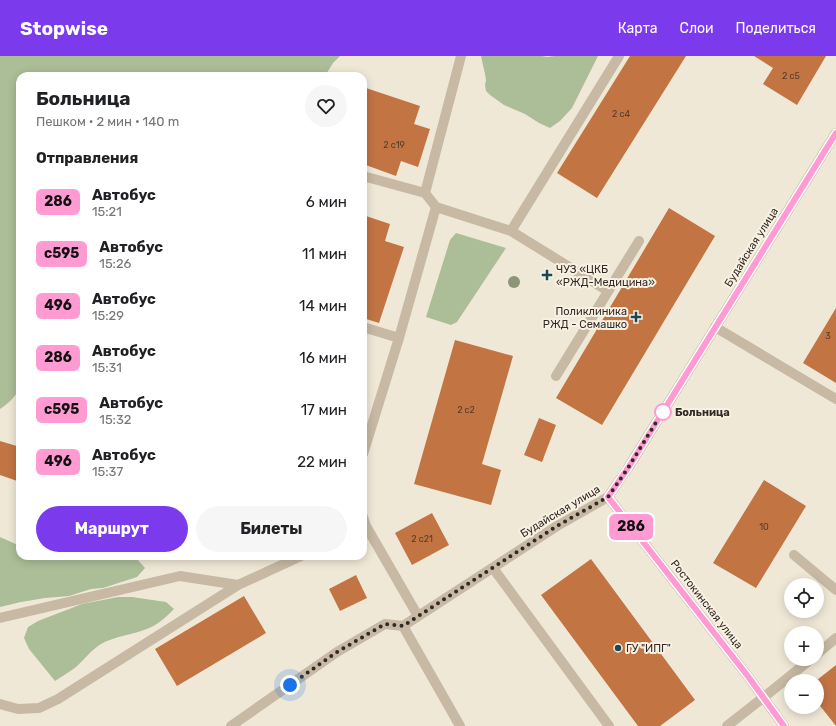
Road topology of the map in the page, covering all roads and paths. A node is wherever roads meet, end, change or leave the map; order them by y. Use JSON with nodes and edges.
{"nodes":[{"id":1,"x":461,"y":56,"type":"edge"},
{"id":2,"x":619,"y":56,"type":"edge"},
{"id":3,"x":836,"y":133,"type":"edge"},
{"id":4,"x":367,"y":177,"type":"edge"},
{"id":5,"x":425,"y":193,"type":"junction"},
{"id":6,"x":436,"y":207,"type":"junction"},
{"id":7,"x":511,"y":231,"type":"junction"},
{"id":8,"x":638,"y":241,"type":"dead end"},
{"id":9,"x":608,"y":291,"type":"junction"},
{"id":10,"x":715,"y":327,"type":"junction"},
{"id":11,"x":367,"y":329,"type":"edge"},
{"id":12,"x":399,"y":338,"type":"junction"},
{"id":13,"x":556,"y":376,"type":"dead end"},
{"id":14,"x":836,"y":399,"type":"edge"},
{"id":15,"x":367,"y":441,"type":"edge"},
{"id":16,"x":608,"y":497,"type":"junction"},
{"id":17,"x":367,"y":528,"type":"edge"},
{"id":18,"x":794,"y":555,"type":"dead end"},
{"id":19,"x":292,"y":560,"type":"edge"},
{"id":20,"x":493,"y":568,"type":"junction"},
{"id":21,"x":238,"y":585,"type":"junction"},
{"id":22,"x":836,"y":590,"type":"edge"},
{"id":23,"x":418,"y":616,"type":"junction"},
{"id":24,"x":0,"y":618,"type":"edge"},
{"id":25,"x":403,"y":626,"type":"junction"},
{"id":26,"x":836,"y":638,"type":"edge"},
{"id":27,"x":824,"y":648,"type":"edge"},
{"id":28,"x":802,"y":666,"type":"edge"},
{"id":29,"x":764,"y":697,"type":"junction"},
{"id":30,"x":0,"y":704,"type":"edge"},
{"id":31,"x":231,"y":726,"type":"edge"},
{"id":32,"x":460,"y":726,"type":"edge"},
{"id":33,"x":609,"y":726,"type":"edge"},
{"id":34,"x":727,"y":726,"type":"edge"},
{"id":35,"x":784,"y":726,"type":"edge"}],
"edges":[{"from":1,"to":5,"type":"street"},
{"from":2,"to":7,"type":"street"},
{"from":3,"to":10,"type":"street","name":"Будайская улица"},
{"from":4,"to":5,"type":"street"},
{"from":5,"to":6,"type":"street"},
{"from":6,"to":7,"type":"street"},
{"from":6,"to":12,"type":"street"},
{"from":7,"to":9,"type":"street"},
{"from":8,"to":9,"type":"street"},
{"from":9,"to":13,"type":"street"},
{"from":10,"to":14,"type":"street"},
{"from":10,"to":16,"type":"street","name":"Будайская улица"},
{"from":11,"to":12,"type":"street"},
{"from":12,"to":15,"type":"street"},
{"from":16,"to":20,"type":"street","name":"Будайская улица"},
{"from":16,"to":29,"type":"street","name":"Ростокинская улица"},
{"from":17,"to":23,"type":"street"},
{"from":18,"to":22,"type":"street"},
{"from":19,"to":21,"type":"street"},
{"from":20,"to":23,"type":"street","name":"Будайская улица"},
{"from":20,"to":33,"type":"street"},
{"from":21,"to":24,"type":"street"},
{"from":21,"to":30,"type":"street"},
{"from":23,"to":25,"type":"street","name":"Будайская улица"},
{"from":25,"to":31,"type":"street"},
{"from":25,"to":32,"type":"street"},
{"from":26,"to":27,"type":"street"},
{"from":28,"to":29,"type":"street"},
{"from":29,"to":34,"type":"street"},
{"from":29,"to":35,"type":"street","name":"Ростокинская улица"}]}
